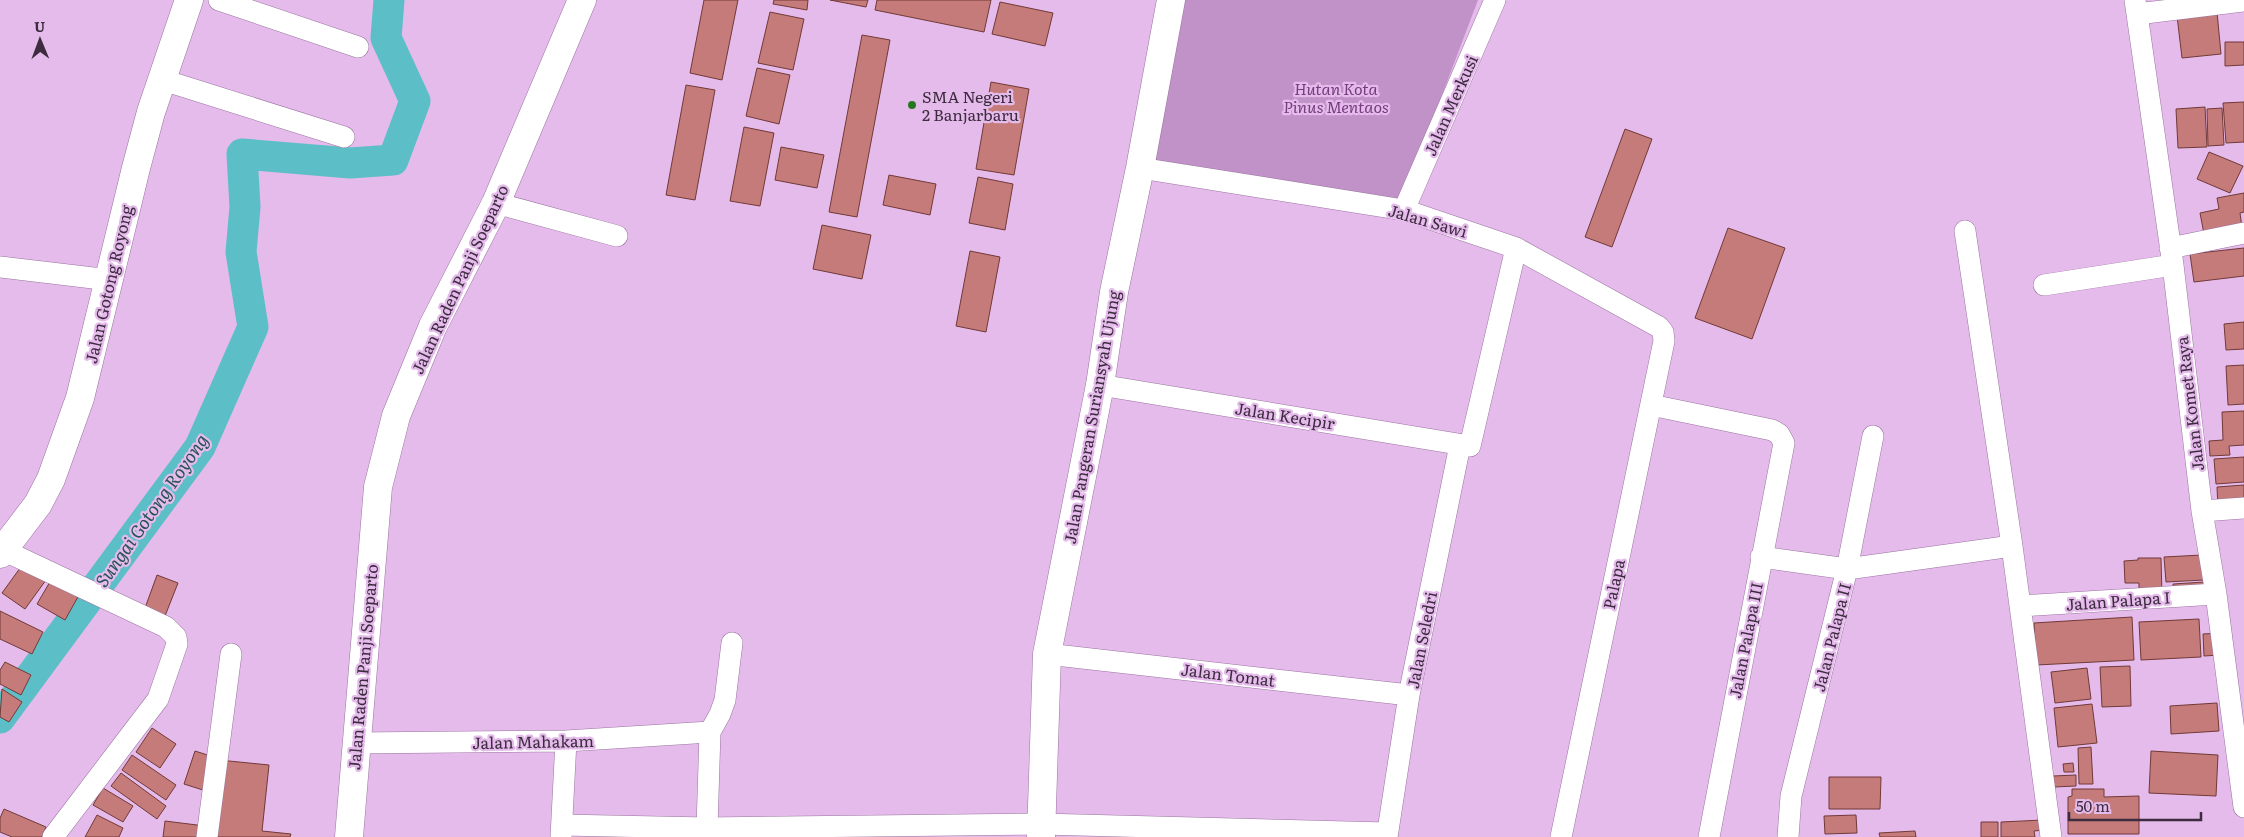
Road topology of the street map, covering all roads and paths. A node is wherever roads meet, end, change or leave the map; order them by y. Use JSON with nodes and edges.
{"nodes":[{"id":1,"x":188,"y":0,"type":"edge"},
{"id":2,"x":219,"y":0,"type":"edge"},
{"id":3,"x":582,"y":0,"type":"edge"},
{"id":4,"x":1171,"y":0,"type":"edge"},
{"id":5,"x":1496,"y":0,"type":"edge"},
{"id":6,"x":2244,"y":1,"type":"edge"},
{"id":7,"x":2136,"y":7,"type":"edge"},
{"id":8,"x":358,"y":47,"type":"dead end"},
{"id":9,"x":163,"y":80,"type":"junction"},
{"id":10,"x":344,"y":137,"type":"dead end"},
{"id":11,"x":1140,"y":168,"type":"junction"},
{"id":12,"x":496,"y":203,"type":"junction"},
{"id":13,"x":1404,"y":210,"type":"junction"},
{"id":14,"x":1965,"y":231,"type":"dead end"},
{"id":15,"x":2244,"y":233,"type":"edge"},
{"id":16,"x":618,"y":236,"type":"dead end"},
{"id":17,"x":1516,"y":248,"type":"junction"},
{"id":18,"x":2171,"y":256,"type":"junction"},
{"id":19,"x":0,"y":267,"type":"edge"},
{"id":20,"x":110,"y":280,"type":"junction"},
{"id":21,"x":2044,"y":285,"type":"dead end"},
{"id":22,"x":1663,"y":332,"type":"joint"},
{"id":23,"x":1100,"y":385,"type":"junction"},
{"id":24,"x":1651,"y":405,"type":"junction"},
{"id":25,"x":1872,"y":436,"type":"dead end"},
{"id":26,"x":1465,"y":445,"type":"junction"},
{"id":27,"x":2244,"y":508,"type":"edge"},
{"id":28,"x":2202,"y":511,"type":"junction"},
{"id":29,"x":2012,"y":546,"type":"junction"},
{"id":30,"x":1,"y":552,"type":"edge"},
{"id":31,"x":1760,"y":557,"type":"junction"},
{"id":32,"x":1847,"y":569,"type":"junction"},
{"id":33,"x":2216,"y":594,"type":"junction"},
{"id":34,"x":2020,"y":606,"type":"junction"},
{"id":35,"x":732,"y":643,"type":"dead end"},
{"id":36,"x":231,"y":654,"type":"dead end"},
{"id":37,"x":1047,"y":654,"type":"junction"},
{"id":38,"x":1409,"y":695,"type":"junction"},
{"id":39,"x":710,"y":732,"type":"junction"},
{"id":40,"x":566,"y":741,"type":"junction"},
{"id":41,"x":356,"y":743,"type":"junction"},
{"id":42,"x":2241,"y":763,"type":"edge"},
{"id":43,"x":2244,"y":807,"type":"edge"},
{"id":44,"x":707,"y":828,"type":"junction"},
{"id":45,"x":1041,"y":830,"type":"edge"},
{"id":46,"x":561,"y":831,"type":"edge"},
{"id":47,"x":1387,"y":835,"type":"edge"},
{"id":48,"x":53,"y":837,"type":"edge"},
{"id":49,"x":207,"y":837,"type":"edge"},
{"id":50,"x":349,"y":837,"type":"edge"},
{"id":51,"x":1561,"y":837,"type":"edge"},
{"id":52,"x":1709,"y":837,"type":"edge"},
{"id":53,"x":1788,"y":837,"type":"edge"},
{"id":54,"x":2050,"y":837,"type":"edge"}],
"edges":[{"from":1,"to":9,"type":"street","name":"Jalan Gotong Royong"},
{"from":2,"to":8,"type":"street"},
{"from":3,"to":12,"type":"street","name":"Jalan Raden Panji Soeparto"},
{"from":4,"to":11,"type":"street","name":"Jalan Pangeran Suriansyah Ujung"},
{"from":5,"to":13,"type":"street","name":"Jalan Merkusi"},
{"from":6,"to":7,"type":"street"},
{"from":7,"to":18,"type":"street","name":"Jalan Komet Raya"},
{"from":9,"to":10,"type":"street"},
{"from":9,"to":20,"type":"street","name":"Jalan Gotong Royong"},
{"from":11,"to":13,"type":"street","name":"Jalan Sawi"},
{"from":11,"to":23,"type":"street","name":"Jalan Pangeran Suriansyah Ujung"},
{"from":12,"to":16,"type":"street"},
{"from":12,"to":41,"type":"street","name":"Jalan Raden Panji Soeparto"},
{"from":13,"to":17,"type":"street","name":"Jalan Sawi"},
{"from":14,"to":29,"type":"street"},
{"from":15,"to":18,"type":"street"},
{"from":17,"to":22,"type":"street","name":"Jalan Sawi"},
{"from":17,"to":26,"type":"street","name":"Jalan Seledri"},
{"from":18,"to":21,"type":"street"},
{"from":18,"to":28,"type":"street","name":"Jalan Komet Raya"},
{"from":19,"to":20,"type":"street"},
{"from":20,"to":30,"type":"street","name":"Jalan Gotong Royong"},
{"from":22,"to":24,"type":"street","name":"Palapa"},
{"from":23,"to":26,"type":"street","name":"Jalan Kecipir"},
{"from":23,"to":37,"type":"street","name":"Jalan Pangeran Suriansyah Ujung"},
{"from":24,"to":31,"type":"street","name":"Jalan Palapa III"},
{"from":24,"to":51,"type":"street","name":"Palapa"},
{"from":25,"to":32,"type":"street","name":"Jalan Palapa II"},
{"from":26,"to":38,"type":"street","name":"Jalan Seledri"},
{"from":27,"to":28,"type":"street"},
{"from":28,"to":33,"type":"street","name":"Jalan Komet Raya"},
{"from":29,"to":32,"type":"street"},
{"from":29,"to":34,"type":"street"},
{"from":30,"to":48,"type":"street"},
{"from":31,"to":32,"type":"street"},
{"from":31,"to":52,"type":"street","name":"Jalan Palapa III"},
{"from":32,"to":53,"type":"street","name":"Jalan Palapa II"},
{"from":33,"to":34,"type":"street","name":"Jalan Palapa I"},
{"from":33,"to":42,"type":"street","name":"Jalan Komet Raya"},
{"from":34,"to":54,"type":"street"},
{"from":35,"to":39,"type":"street"},
{"from":36,"to":49,"type":"street"},
{"from":37,"to":38,"type":"street","name":"Jalan Tomat"},
{"from":37,"to":45,"type":"street","name":"Jalan Pangeran Suriansyah Ujung"},
{"from":38,"to":47,"type":"street","name":"Jalan Seledri"},
{"from":39,"to":40,"type":"street","name":"Jalan Mahakam"},
{"from":39,"to":44,"type":"street"},
{"from":40,"to":41,"type":"street","name":"Jalan Mahakam"},
{"from":40,"to":46,"type":"street"},
{"from":41,"to":50,"type":"street","name":"Jalan Raden Panji Soeparto"},
{"from":42,"to":43,"type":"street","name":"Jalan Komet Raya"},
{"from":44,"to":45,"type":"street"},
{"from":44,"to":46,"type":"street"},
{"from":45,"to":47,"type":"street"}]}
